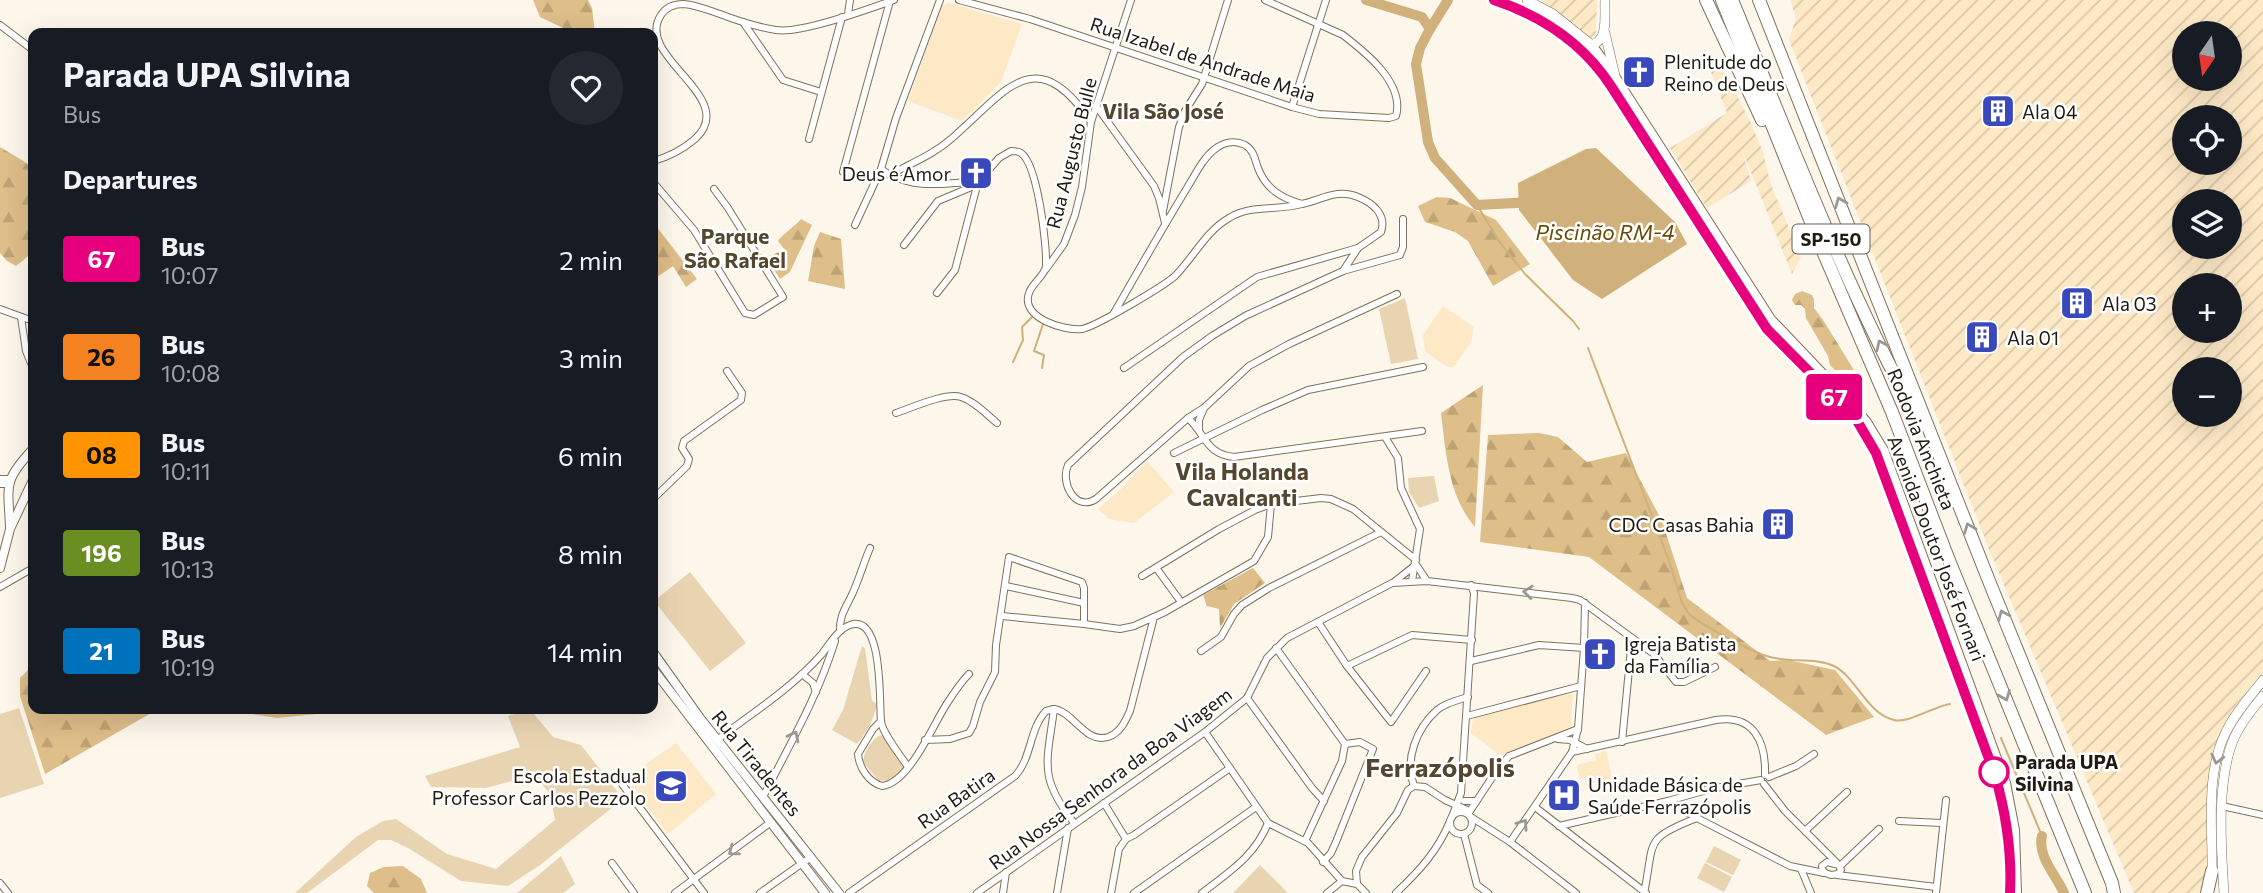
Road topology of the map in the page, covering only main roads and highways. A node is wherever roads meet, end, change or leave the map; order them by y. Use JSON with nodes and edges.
{"nodes":[{"id":1,"x":1494,"y":0,"type":"edge"},
{"id":2,"x":1605,"y":0,"type":"edge"},
{"id":3,"x":1706,"y":0,"type":"edge"},
{"id":4,"x":1722,"y":0,"type":"edge"},
{"id":5,"x":1732,"y":0,"type":"edge"},
{"id":6,"x":1759,"y":0,"type":"edge"},
{"id":7,"x":1532,"y":1,"type":"edge"},
{"id":8,"x":1523,"y":11,"type":"junction"},
{"id":9,"x":1605,"y":31,"type":"junction"},
{"id":10,"x":1592,"y":46,"type":"junction"},
{"id":11,"x":1615,"y":76,"type":"road end"},
{"id":12,"x":1806,"y":209,"type":"junction"},
{"id":13,"x":1947,"y":471,"type":"junction"},
{"id":14,"x":2263,"y":680,"type":"edge"},
{"id":15,"x":2261,"y":701,"type":"edge"},
{"id":16,"x":2105,"y":864,"type":"junction"},
{"id":17,"x":2212,"y":871,"type":"joint"},
{"id":18,"x":2085,"y":893,"type":"edge"},
{"id":19,"x":2114,"y":893,"type":"edge"},
{"id":20,"x":2124,"y":893,"type":"edge"},
{"id":21,"x":2209,"y":893,"type":"edge"},
{"id":22,"x":2224,"y":893,"type":"edge"}],
"edges":[{"from":1,"to":8,"type":"main road","name":"Avenida Doutor José Fornari"},
{"from":2,"to":9,"type":"main road"},
{"from":3,"to":12,"type":"highway"},
{"from":4,"to":12,"type":"highway","number":"SP-150"},
{"from":13,"to":5,"type":"highway","name":"Rodovia Anchieta","number":"SP-150","one_way":true},
{"from":13,"to":6,"type":"highway","name":"Rodovia Anchieta","number":"SP-150","one_way":true},
{"from":7,"to":8,"type":"main road"},
{"from":7,"to":10,"type":"main road","name":"Avenida Doutor José Fornari"},
{"from":8,"to":10,"type":"main road","name":"Avenida Doutor José Fornari"},
{"from":9,"to":10,"type":"main road"},
{"from":9,"to":11,"type":"main road"},
{"from":12,"to":18,"type":"highway","name":"Rodovia Anchieta","number":"SP-150","one_way":true},
{"from":16,"to":13,"type":"highway","name":"Rodovia Anchieta","number":"SP-150","one_way":true},
{"from":14,"to":17,"type":"main road","one_way":true},
{"from":15,"to":22,"type":"main road"},
{"from":16,"to":19,"type":"highway","name":"Rodovia Anchieta","number":"SP-150"},
{"from":16,"to":20,"type":"highway"},
{"from":17,"to":21,"type":"highway"}]}
